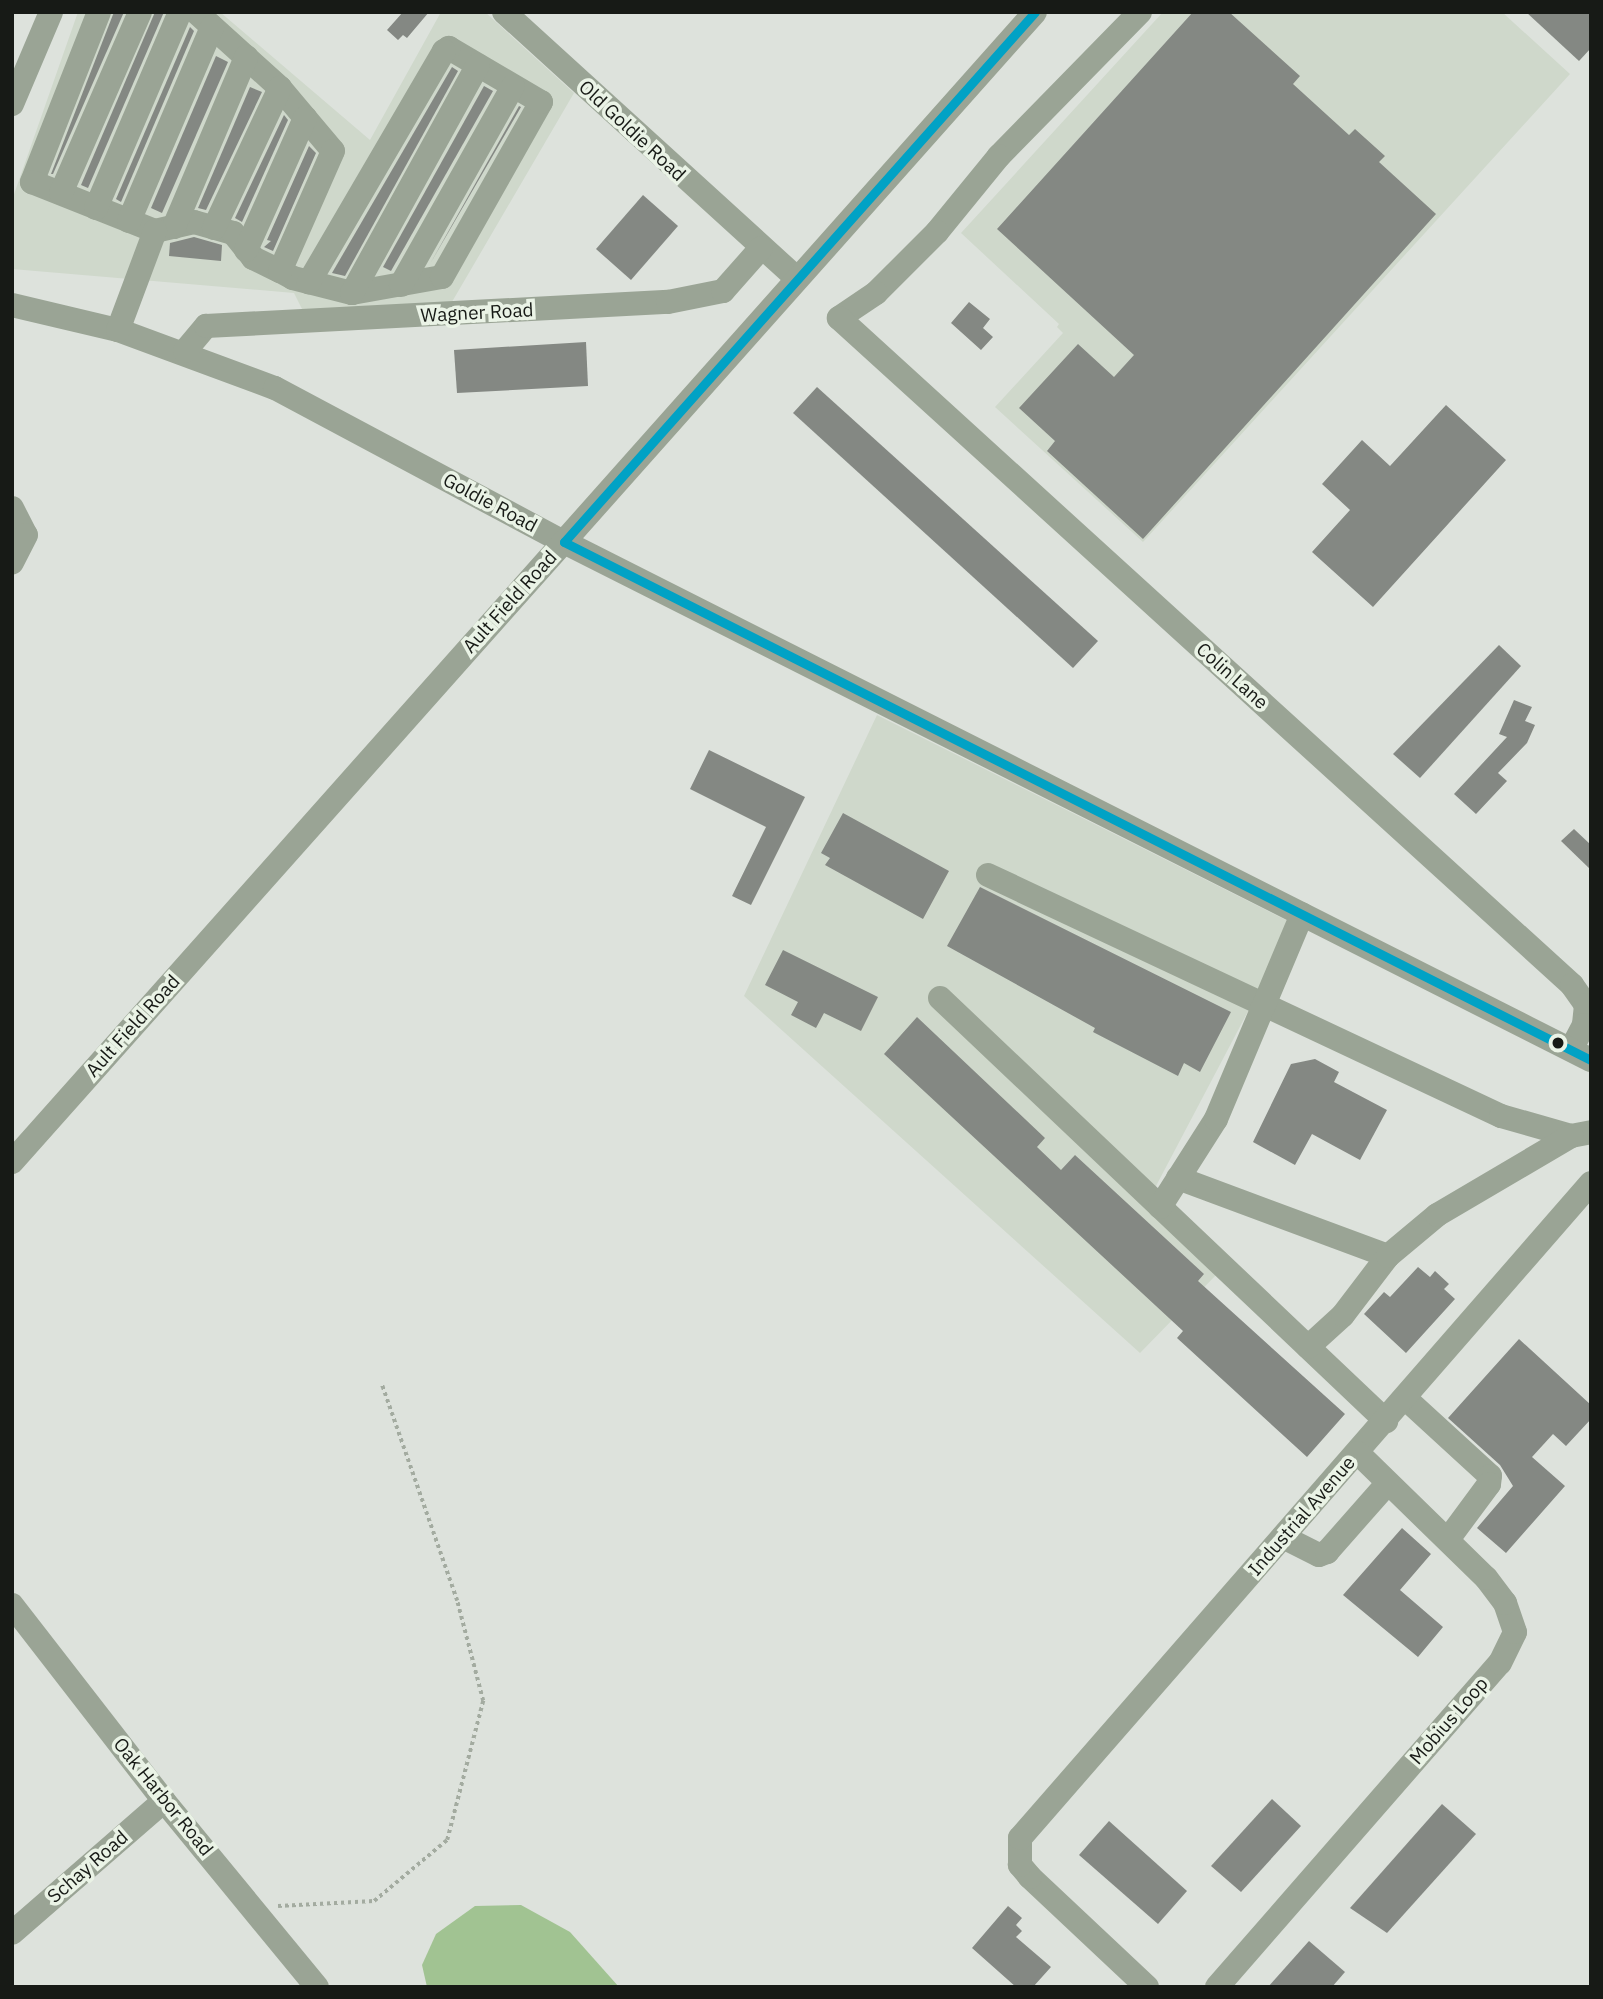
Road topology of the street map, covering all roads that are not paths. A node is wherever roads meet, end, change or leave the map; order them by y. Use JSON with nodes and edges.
{"nodes":[{"id":1,"x":51,"y":12,"type":"edge"},
{"id":2,"x":99,"y":12,"type":"edge"},
{"id":3,"x":140,"y":12,"type":"edge"},
{"id":4,"x":180,"y":12,"type":"edge"},
{"id":5,"x":504,"y":12,"type":"edge"},
{"id":6,"x":1035,"y":12,"type":"edge"},
{"id":7,"x":1140,"y":12,"type":"edge"},
{"id":8,"x":204,"y":20,"type":"edge"},
{"id":9,"x":246,"y":57,"type":"junction"},
{"id":10,"x":478,"y":65,"type":"junction"},
{"id":11,"x":280,"y":88,"type":"junction"},
{"id":12,"x":12,"y":104,"type":"edge"},
{"id":13,"x":305,"y":118,"type":"junction"},
{"id":14,"x":61,"y":193,"type":"junction"},
{"id":15,"x":96,"y":208,"type":"junction"},
{"id":16,"x":129,"y":220,"type":"junction"},
{"id":17,"x":214,"y":228,"type":"junction"},
{"id":18,"x":164,"y":229,"type":"junction"},
{"id":19,"x":761,"y":248,"type":"junction"},
{"id":20,"x":246,"y":250,"type":"junction"},
{"id":21,"x":280,"y":271,"type":"junction"},
{"id":22,"x":795,"y":277,"type":"junction"},
{"id":23,"x":309,"y":282,"type":"junction"},
{"id":24,"x":352,"y":293,"type":"junction"},
{"id":25,"x":12,"y":305,"type":"edge"},
{"id":26,"x":118,"y":330,"type":"junction"},
{"id":27,"x":184,"y":351,"type":"junction"},
{"id":28,"x":12,"y":508,"type":"edge"},
{"id":29,"x":564,"y":542,"type":"junction"},
{"id":30,"x":12,"y":563,"type":"edge"},
{"id":31,"x":988,"y":875,"type":"dead end"},
{"id":32,"x":1302,"y":914,"type":"junction"},
{"id":33,"x":940,"y":998,"type":"dead end"},
{"id":34,"x":1266,"y":1006,"type":"junction"},
{"id":35,"x":1581,"y":1054,"type":"edge"},
{"id":36,"x":1581,"y":1134,"type":"edge"},
{"id":37,"x":12,"y":1161,"type":"edge"},
{"id":38,"x":1178,"y":1178,"type":"junction"},
{"id":39,"x":1591,"y":1183,"type":"edge"},
{"id":40,"x":1160,"y":1206,"type":"junction"},
{"id":41,"x":1388,"y":1256,"type":"junction"},
{"id":42,"x":1308,"y":1347,"type":"junction"},
{"id":43,"x":1405,"y":1398,"type":"junction"},
{"id":44,"x":1386,"y":1421,"type":"junction"},
{"id":45,"x":1358,"y":1453,"type":"junction"},
{"id":46,"x":1387,"y":1484,"type":"junction"},
{"id":47,"x":1283,"y":1537,"type":"junction"},
{"id":48,"x":1449,"y":1538,"type":"junction"},
{"id":49,"x":12,"y":1605,"type":"edge"},
{"id":50,"x":164,"y":1801,"type":"junction"},
{"id":51,"x":12,"y":1933,"type":"edge"},
{"id":52,"x":317,"y":1987,"type":"edge"},
{"id":53,"x":1147,"y":1987,"type":"edge"},
{"id":54,"x":1217,"y":1987,"type":"edge"}],
"edges":[{"from":1,"to":12,"type":"street"},
{"from":2,"to":14,"type":"street"},
{"from":3,"to":14,"type":"street"},
{"from":4,"to":15,"type":"street"},
{"from":5,"to":19,"type":"street","name":"Old Goldie Road"},
{"from":6,"to":22,"type":"street","name":"Ault Field Road"},
{"from":7,"to":35,"type":"street","name":"Colin Lane"},
{"from":8,"to":9,"type":"street"},
{"from":8,"to":16,"type":"street"},
{"from":9,"to":11,"type":"street"},
{"from":9,"to":18,"type":"street"},
{"from":10,"to":23,"type":"street"},
{"from":10,"to":24,"type":"street"},
{"from":10,"to":24,"type":"street"},
{"from":11,"to":13,"type":"street"},
{"from":11,"to":17,"type":"street"},
{"from":13,"to":20,"type":"street"},
{"from":13,"to":21,"type":"street"},
{"from":14,"to":15,"type":"street"},
{"from":15,"to":16,"type":"street"},
{"from":16,"to":18,"type":"street"},
{"from":17,"to":18,"type":"street"},
{"from":17,"to":20,"type":"street"},
{"from":18,"to":26,"type":"street"},
{"from":19,"to":22,"type":"street"},
{"from":19,"to":27,"type":"street","name":"Wagner Road"},
{"from":20,"to":21,"type":"street"},
{"from":21,"to":23,"type":"street"},
{"from":22,"to":29,"type":"street","name":"Ault Field Road"},
{"from":23,"to":24,"type":"street"},
{"from":25,"to":26,"type":"street","name":"Goldie Road"},
{"from":26,"to":27,"type":"street","name":"Goldie Road"},
{"from":27,"to":29,"type":"street","name":"Goldie Road"},
{"from":28,"to":30,"type":"street"},
{"from":29,"to":32,"type":"street","name":"Goldie Road"},
{"from":29,"to":37,"type":"street","name":"Ault Field Road"},
{"from":31,"to":34,"type":"street"},
{"from":32,"to":34,"type":"street"},
{"from":32,"to":35,"type":"street","name":"Goldie Road"},
{"from":33,"to":40,"type":"street"},
{"from":34,"to":36,"type":"street"},
{"from":34,"to":38,"type":"street"},
{"from":36,"to":41,"type":"street"},
{"from":38,"to":40,"type":"street"},
{"from":38,"to":41,"type":"street"},
{"from":39,"to":43,"type":"street","name":"Industrial Avenue"},
{"from":40,"to":42,"type":"street"},
{"from":41,"to":42,"type":"street"},
{"from":42,"to":44,"type":"street"},
{"from":43,"to":44,"type":"street","name":"Industrial Avenue"},
{"from":43,"to":48,"type":"street"},
{"from":44,"to":45,"type":"street","name":"Industrial Avenue"},
{"from":45,"to":46,"type":"street","name":"Mobius Loop"},
{"from":45,"to":47,"type":"street","name":"Industrial Avenue"},
{"from":46,"to":47,"type":"street"},
{"from":46,"to":48,"type":"street","name":"Mobius Loop"},
{"from":47,"to":53,"type":"street","name":"Industrial Avenue"},
{"from":48,"to":54,"type":"street","name":"Mobius Loop"},
{"from":49,"to":50,"type":"street","name":"Oak Harbor Road"},
{"from":50,"to":51,"type":"street","name":"Schay Road"},
{"from":50,"to":52,"type":"street","name":"Oak Harbor Road"}]}
